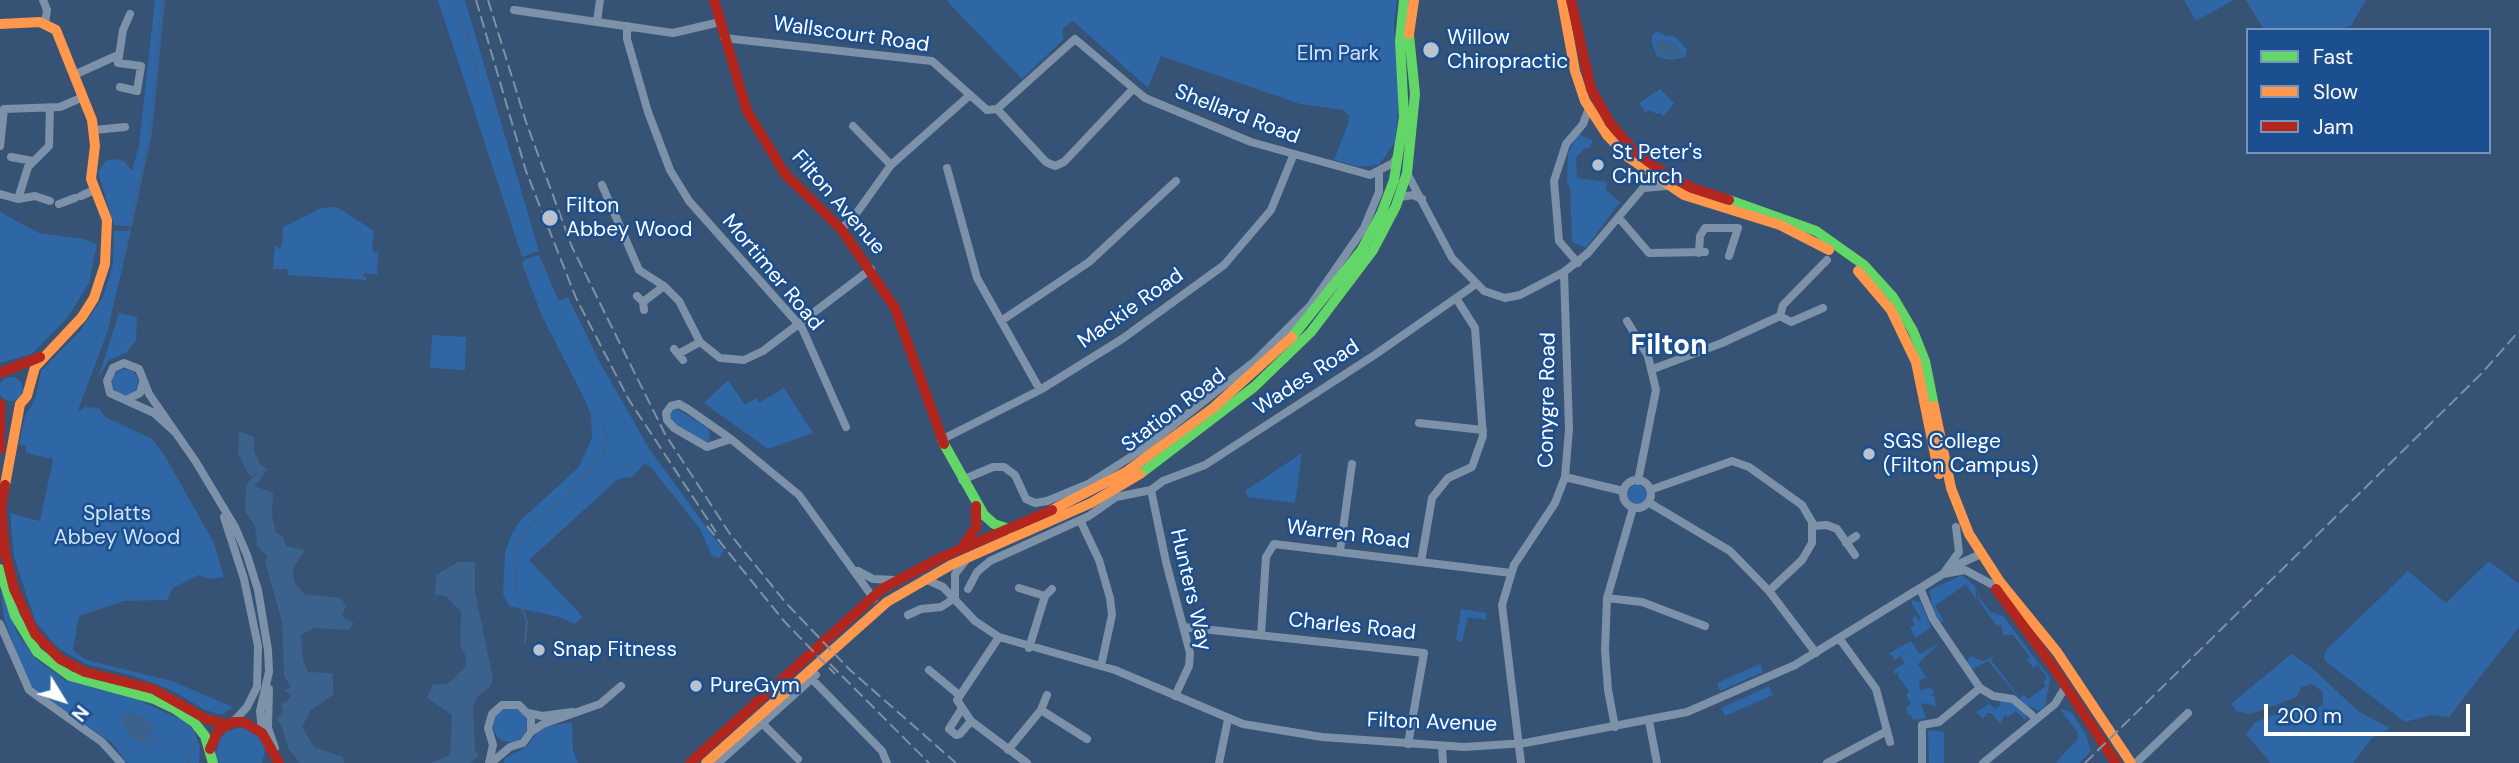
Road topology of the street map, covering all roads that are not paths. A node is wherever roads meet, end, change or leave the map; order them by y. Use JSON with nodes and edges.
{"nodes":[{"id":1,"x":43,"y":0,"type":"edge"},
{"id":2,"x":600,"y":0,"type":"edge"},
{"id":3,"x":714,"y":0,"type":"edge"},
{"id":4,"x":1404,"y":0,"type":"edge"},
{"id":5,"x":1414,"y":0,"type":"edge"},
{"id":6,"x":1562,"y":0,"type":"edge"},
{"id":7,"x":1571,"y":0,"type":"edge"},
{"id":8,"x":514,"y":10,"type":"dead end"},
{"id":9,"x":130,"y":14,"type":"dead end"},
{"id":10,"x":597,"y":22,"type":"junction"},
{"id":11,"x":720,"y":22,"type":"junction"},
{"id":12,"x":1402,"y":22,"type":"junction"},
{"id":13,"x":45,"y":23,"type":"junction"},
{"id":14,"x":0,"y":24,"type":"edge"},
{"id":15,"x":627,"y":26,"type":"junction"},
{"id":16,"x":1409,"y":35,"type":"junction"},
{"id":17,"x":724,"y":38,"type":"junction"},
{"id":18,"x":118,"y":55,"type":"junction"},
{"id":19,"x":74,"y":75,"type":"junction"},
{"id":20,"x":120,"y":87,"type":"dead end"},
{"id":21,"x":1133,"y":89,"type":"junction"},
{"id":22,"x":970,"y":95,"type":"junction"},
{"id":23,"x":83,"y":97,"type":"junction"},
{"id":24,"x":50,"y":108,"type":"junction"},
{"id":25,"x":1589,"y":108,"type":"junction"},
{"id":26,"x":997,"y":109,"type":"junction"},
{"id":27,"x":853,"y":126,"type":"dead end"},
{"id":28,"x":125,"y":127,"type":"dead end"},
{"id":29,"x":94,"y":131,"type":"junction"},
{"id":30,"x":0,"y":146,"type":"edge"},
{"id":31,"x":1400,"y":153,"type":"junction"},
{"id":32,"x":1293,"y":156,"type":"junction"},
{"id":33,"x":11,"y":157,"type":"dead end"},
{"id":34,"x":33,"y":161,"type":"junction"},
{"id":35,"x":891,"y":165,"type":"junction"},
{"id":36,"x":947,"y":168,"type":"dead end"},
{"id":37,"x":1379,"y":172,"type":"junction"},
{"id":38,"x":1407,"y":173,"type":"junction"},
{"id":39,"x":1176,"y":181,"type":"dead end"},
{"id":40,"x":602,"y":185,"type":"dead end"},
{"id":41,"x":1668,"y":187,"type":"junction"},
{"id":42,"x":94,"y":190,"type":"junction"},
{"id":43,"x":0,"y":194,"type":"edge"},
{"id":44,"x":1400,"y":197,"type":"junction"},
{"id":45,"x":18,"y":199,"type":"junction"},
{"id":46,"x":1422,"y":199,"type":"junction"},
{"id":47,"x":50,"y":201,"type":"dead end"},
{"id":48,"x":59,"y":204,"type":"dead end"},
{"id":49,"x":1619,"y":218,"type":"junction"},
{"id":50,"x":841,"y":229,"type":"junction"},
{"id":51,"x":1729,"y":256,"type":"dead end"},
{"id":52,"x":1827,"y":260,"type":"dead end"},
{"id":53,"x":1578,"y":263,"type":"junction"},
{"id":54,"x":871,"y":269,"type":"junction"},
{"id":55,"x":1564,"y":272,"type":"junction"},
{"id":56,"x":1476,"y":284,"type":"junction"},
{"id":57,"x":664,"y":286,"type":"junction"},
{"id":58,"x":1456,"y":298,"type":"junction"},
{"id":59,"x":641,"y":303,"type":"dead end"},
{"id":60,"x":1823,"y":308,"type":"dead end"},
{"id":61,"x":1780,"y":316,"type":"junction"},
{"id":62,"x":1001,"y":321,"type":"junction"},
{"id":63,"x":1628,"y":321,"type":"dead end"},
{"id":64,"x":799,"y":326,"type":"junction"},
{"id":65,"x":700,"y":342,"type":"junction"},
{"id":66,"x":679,"y":354,"type":"dead end"},
{"id":67,"x":43,"y":356,"type":"junction"},
{"id":68,"x":1653,"y":369,"type":"junction"},
{"id":69,"x":12,"y":370,"type":"junction"},
{"id":70,"x":0,"y":373,"type":"edge"},
{"id":71,"x":143,"y":382,"type":"junction"},
{"id":72,"x":28,"y":385,"type":"junction"},
{"id":73,"x":1040,"y":390,"type":"junction"},
{"id":74,"x":126,"y":400,"type":"junction"},
{"id":75,"x":0,"y":404,"type":"edge"},
{"id":76,"x":20,"y":404,"type":"junction"},
{"id":77,"x":1419,"y":423,"type":"dead end"},
{"id":78,"x":846,"y":427,"type":"dead end"},
{"id":79,"x":715,"y":428,"type":"junction"},
{"id":80,"x":1483,"y":430,"type":"junction"},
{"id":81,"x":175,"y":432,"type":"junction"},
{"id":82,"x":731,"y":439,"type":"junction"},
{"id":83,"x":941,"y":440,"type":"junction"},
{"id":84,"x":719,"y":442,"type":"junction"},
{"id":85,"x":0,"y":449,"type":"edge"},
{"id":86,"x":1352,"y":464,"type":"dead end"},
{"id":87,"x":1564,"y":477,"type":"junction"},
{"id":88,"x":962,"y":480,"type":"junction"},
{"id":89,"x":1638,"y":481,"type":"junction"},
{"id":90,"x":1151,"y":490,"type":"junction"},
{"id":91,"x":1650,"y":490,"type":"junction"},
{"id":92,"x":1623,"y":491,"type":"junction"},
{"id":93,"x":217,"y":499,"type":"junction"},
{"id":94,"x":1648,"y":502,"type":"junction"},
{"id":95,"x":976,"y":504,"type":"junction"},
{"id":96,"x":1633,"y":508,"type":"junction"},
{"id":97,"x":984,"y":515,"type":"junction"},
{"id":98,"x":1080,"y":520,"type":"junction"},
{"id":99,"x":1813,"y":526,"type":"junction"},
{"id":100,"x":1956,"y":527,"type":"junction"},
{"id":101,"x":1009,"y":529,"type":"junction"},
{"id":102,"x":1856,"y":536,"type":"dead end"},
{"id":103,"x":979,"y":541,"type":"junction"},
{"id":104,"x":1846,"y":543,"type":"junction"},
{"id":105,"x":1340,"y":551,"type":"junction"},
{"id":106,"x":965,"y":553,"type":"junction"},
{"id":107,"x":1855,"y":555,"type":"dead end"},
{"id":108,"x":1977,"y":556,"type":"junction"},
{"id":109,"x":1422,"y":562,"type":"junction"},
{"id":110,"x":0,"y":569,"type":"edge"},
{"id":111,"x":855,"y":570,"type":"junction"},
{"id":112,"x":1945,"y":572,"type":"junction"},
{"id":113,"x":1511,"y":573,"type":"junction"},
{"id":114,"x":925,"y":579,"type":"junction"},
{"id":115,"x":896,"y":580,"type":"junction"},
{"id":116,"x":1992,"y":584,"type":"junction"},
{"id":117,"x":1019,"y":587,"type":"dead end"},
{"id":118,"x":1920,"y":588,"type":"junction"},
{"id":119,"x":968,"y":589,"type":"dead end"},
{"id":120,"x":1769,"y":591,"type":"junction"},
{"id":121,"x":874,"y":595,"type":"junction"},
{"id":122,"x":955,"y":598,"type":"junction"},
{"id":123,"x":1607,"y":598,"type":"junction"},
{"id":124,"x":874,"y":612,"type":"junction"},
{"id":125,"x":908,"y":615,"type":"dead end"},
{"id":126,"x":0,"y":624,"type":"edge"},
{"id":127,"x":1705,"y":626,"type":"dead end"},
{"id":128,"x":1184,"y":627,"type":"junction"},
{"id":129,"x":1261,"y":635,"type":"junction"},
{"id":130,"x":999,"y":637,"type":"junction"},
{"id":131,"x":1839,"y":638,"type":"junction"},
{"id":132,"x":1029,"y":648,"type":"junction"},
{"id":133,"x":1816,"y":653,"type":"junction"},
{"id":134,"x":1101,"y":666,"type":"junction"},
{"id":135,"x":935,"y":671,"type":"dead end"},
{"id":136,"x":269,"y":672,"type":"junction"},
{"id":137,"x":621,"y":686,"type":"dead end"},
{"id":138,"x":2066,"y":686,"type":"junction"},
{"id":139,"x":1980,"y":688,"type":"junction"},
{"id":140,"x":959,"y":695,"type":"junction"},
{"id":141,"x":1047,"y":695,"type":"dead end"},
{"id":142,"x":1175,"y":696,"type":"junction"},
{"id":143,"x":2055,"y":704,"type":"junction"},
{"id":144,"x":2078,"y":705,"type":"junction"},
{"id":145,"x":961,"y":710,"type":"junction"},
{"id":146,"x":1041,"y":710,"type":"junction"},
{"id":147,"x":579,"y":712,"type":"junction"},
{"id":148,"x":528,"y":713,"type":"junction"},
{"id":149,"x":2188,"y":713,"type":"dead end"},
{"id":150,"x":2032,"y":715,"type":"dead end"},
{"id":151,"x":1228,"y":719,"type":"junction"},
{"id":152,"x":971,"y":721,"type":"junction"},
{"id":153,"x":1649,"y":721,"type":"junction"},
{"id":154,"x":230,"y":723,"type":"junction"},
{"id":155,"x":763,"y":724,"type":"junction"},
{"id":156,"x":1615,"y":727,"type":"junction"},
{"id":157,"x":1887,"y":731,"type":"junction"},
{"id":158,"x":531,"y":732,"type":"junction"},
{"id":159,"x":262,"y":733,"type":"junction"},
{"id":160,"x":491,"y":735,"type":"junction"},
{"id":161,"x":1087,"y":739,"type":"dead end"},
{"id":162,"x":1890,"y":742,"type":"dead end"},
{"id":163,"x":1408,"y":744,"type":"junction"},
{"id":164,"x":1517,"y":744,"type":"junction"},
{"id":165,"x":1442,"y":746,"type":"junction"},
{"id":166,"x":510,"y":747,"type":"junction"},
{"id":167,"x":268,"y":748,"type":"junction"},
{"id":168,"x":1008,"y":750,"type":"junction"},
{"id":169,"x":210,"y":758,"type":"edge"},
{"id":170,"x":800,"y":759,"type":"edge"},
{"id":171,"x":121,"y":763,"type":"edge"},
{"id":172,"x":265,"y":763,"type":"edge"},
{"id":173,"x":281,"y":763,"type":"edge"},
{"id":174,"x":490,"y":763,"type":"edge"},
{"id":175,"x":690,"y":763,"type":"edge"},
{"id":176,"x":706,"y":763,"type":"edge"},
{"id":177,"x":718,"y":763,"type":"edge"},
{"id":178,"x":887,"y":763,"type":"edge"},
{"id":179,"x":1027,"y":763,"type":"edge"},
{"id":180,"x":1219,"y":763,"type":"edge"},
{"id":181,"x":1443,"y":763,"type":"edge"},
{"id":182,"x":1521,"y":763,"type":"edge"},
{"id":183,"x":1657,"y":763,"type":"edge"},
{"id":184,"x":1827,"y":763,"type":"edge"},
{"id":185,"x":1922,"y":763,"type":"edge"},
{"id":186,"x":1983,"y":763,"type":"edge"},
{"id":187,"x":2116,"y":763,"type":"edge"},
{"id":188,"x":2134,"y":763,"type":"edge"}],
"edges":[{"from":1,"to":13,"type":"street"},
{"from":2,"to":10,"type":"street"},
{"from":3,"to":11,"type":"main road","name":"Filton Avenue"},
{"from":4,"to":12,"type":"main road","name":"Station Road"},
{"from":5,"to":16,"type":"main road"},
{"from":6,"to":25,"type":"main road"},
{"from":7,"to":108,"type":"main road"},
{"from":8,"to":10,"type":"street"},
{"from":9,"to":18,"type":"street"},
{"from":10,"to":15,"type":"street"},
{"from":11,"to":15,"type":"street"},
{"from":11,"to":17,"type":"main road","name":"Filton Avenue"},
{"from":12,"to":16,"type":"main road"},
{"from":12,"to":31,"type":"main road","name":"Station Road"},
{"from":13,"to":14,"type":"main road"},
{"from":13,"to":19,"type":"main road"},
{"from":15,"to":64,"type":"street","name":"Mortimer Road"},
{"from":16,"to":38,"type":"main road","name":"Station Road"},
{"from":17,"to":22,"type":"street","name":"Wallscourt Road"},
{"from":17,"to":50,"type":"main road","name":"Filton Avenue"},
{"from":18,"to":19,"type":"street"},
{"from":18,"to":20,"type":"street"},
{"from":19,"to":23,"type":"main road"},
{"from":21,"to":26,"type":"street","name":"Shellard Road"},
{"from":21,"to":26,"type":"street","name":"Wallscourt Road"},
{"from":21,"to":32,"type":"street","name":"Shellard Road"},
{"from":22,"to":26,"type":"street","name":"Wallscourt Road"},
{"from":22,"to":35,"type":"street"},
{"from":23,"to":24,"type":"street"},
{"from":23,"to":29,"type":"main road"},
{"from":24,"to":30,"type":"street"},
{"from":24,"to":34,"type":"street"},
{"from":25,"to":41,"type":"main road"},
{"from":25,"to":53,"type":"street"},
{"from":27,"to":35,"type":"street"},
{"from":28,"to":29,"type":"street"},
{"from":29,"to":42,"type":"main road"},
{"from":31,"to":37,"type":"street"},
{"from":31,"to":101,"type":"main road","name":"Station Road"},
{"from":32,"to":37,"type":"street","name":"Shellard Road"},
{"from":32,"to":73,"type":"street","name":"Mackie Road"},
{"from":33,"to":34,"type":"street"},
{"from":34,"to":45,"type":"street"},
{"from":35,"to":50,"type":"street"},
{"from":36,"to":62,"type":"street"},
{"from":37,"to":88,"type":"street","name":"Station Road"},
{"from":38,"to":44,"type":"main road","name":"Station Road"},
{"from":38,"to":46,"type":"street"},
{"from":39,"to":62,"type":"street"},
{"from":40,"to":57,"type":"street"},
{"from":41,"to":49,"type":"street"},
{"from":41,"to":100,"type":"main road"},
{"from":42,"to":48,"type":"street"},
{"from":42,"to":67,"type":"main road"},
{"from":43,"to":45,"type":"street"},
{"from":44,"to":46,"type":"street"},
{"from":44,"to":106,"type":"main road","name":"Station Road"},
{"from":45,"to":47,"type":"street"},
{"from":46,"to":56,"type":"street"},
{"from":49,"to":51,"type":"street"},
{"from":49,"to":53,"type":"street"},
{"from":50,"to":54,"type":"main road","name":"Filton Avenue"},
{"from":52,"to":61,"type":"street"},
{"from":53,"to":55,"type":"street"},
{"from":54,"to":64,"type":"street"},
{"from":54,"to":83,"type":"main road","name":"Filton Avenue"},
{"from":55,"to":56,"type":"street"},
{"from":55,"to":87,"type":"street","name":"Conygre Road"},
{"from":56,"to":58,"type":"street","name":"Wades Road"},
{"from":57,"to":59,"type":"street"},
{"from":57,"to":65,"type":"street"},
{"from":58,"to":80,"type":"street"},
{"from":58,"to":90,"type":"street","name":"Wades Road"},
{"from":60,"to":61,"type":"street"},
{"from":61,"to":68,"type":"street"},
{"from":62,"to":73,"type":"street"},
{"from":63,"to":68,"type":"street"},
{"from":64,"to":65,"type":"street"},
{"from":64,"to":78,"type":"street","name":"Mortimer Road"},
{"from":65,"to":66,"type":"street"},
{"from":67,"to":69,"type":"main road"},
{"from":67,"to":72,"type":"main road"},
{"from":68,"to":89,"type":"street"},
{"from":69,"to":70,"type":"main road"},
{"from":69,"to":72,"type":"main road"},
{"from":71,"to":74,"type":"street"},
{"from":71,"to":74,"type":"street"},
{"from":71,"to":81,"type":"street"},
{"from":72,"to":76,"type":"main road"},
{"from":73,"to":83,"type":"street","name":"Mackie Road"},
{"from":74,"to":81,"type":"street"},
{"from":75,"to":76,"type":"main road"},
{"from":75,"to":85,"type":"main road"},
{"from":76,"to":154,"type":"main road"},
{"from":77,"to":80,"type":"street"},
{"from":79,"to":82,"type":"street"},
{"from":79,"to":84,"type":"street"},
{"from":79,"to":84,"type":"street"},
{"from":80,"to":109,"type":"street"},
{"from":81,"to":93,"type":"street"},
{"from":82,"to":84,"type":"street"},
{"from":82,"to":111,"type":"street"},
{"from":83,"to":88,"type":"main road","name":"Filton Avenue"},
{"from":86,"to":105,"type":"street"},
{"from":87,"to":92,"type":"street"},
{"from":87,"to":113,"type":"street","name":"Conygre Road"},
{"from":88,"to":95,"type":"main road","name":"Filton Avenue"},
{"from":89,"to":91,"type":"street"},
{"from":89,"to":92,"type":"street"},
{"from":90,"to":98,"type":"street"},
{"from":90,"to":128,"type":"street","name":"Hunters Way"},
{"from":91,"to":94,"type":"street"},
{"from":91,"to":99,"type":"street"},
{"from":92,"to":96,"type":"street"},
{"from":93,"to":136,"type":"street"},
{"from":93,"to":154,"type":"street"},
{"from":94,"to":96,"type":"street"},
{"from":94,"to":120,"type":"street"},
{"from":95,"to":97,"type":"main road","name":"Filton Avenue"},
{"from":95,"to":106,"type":"main road"},
{"from":96,"to":123,"type":"street"},
{"from":97,"to":101,"type":"main road","name":"Filton Avenue"},
{"from":97,"to":103,"type":"main road"},
{"from":98,"to":119,"type":"street"},
{"from":98,"to":134,"type":"street"},
{"from":99,"to":104,"type":"street"},
{"from":99,"to":120,"type":"street"},
{"from":100,"to":108,"type":"main road"},
{"from":100,"to":112,"type":"street"},
{"from":101,"to":103,"type":"main road","name":"Station Road"},
{"from":102,"to":104,"type":"street"},
{"from":103,"to":106,"type":"main road"},
{"from":104,"to":107,"type":"street"},
{"from":105,"to":109,"type":"street","name":"Warren Road"},
{"from":105,"to":129,"type":"street","name":"Warren Road"},
{"from":106,"to":114,"type":"main road","name":"Station Road"},
{"from":106,"to":115,"type":"main road","name":"Station Road"},
{"from":106,"to":122,"type":"street"},
{"from":108,"to":112,"type":"street","name":"Filton Avenue"},
{"from":108,"to":116,"type":"main road"},
{"from":108,"to":188,"type":"main road"},
{"from":109,"to":113,"type":"street","name":"Warren Road"},
{"from":110,"to":169,"type":"main road"},
{"from":111,"to":115,"type":"street"},
{"from":111,"to":121,"type":"street"},
{"from":112,"to":116,"type":"street"},
{"from":112,"to":118,"type":"street","name":"Filton Avenue"},
{"from":113,"to":164,"type":"street","name":"Conygre Road"},
{"from":114,"to":122,"type":"street","name":"Filton Avenue"},
{"from":114,"to":124,"type":"main road","name":"Station Road"},
{"from":115,"to":121,"type":"main road","name":"Station Road"},
{"from":116,"to":138,"type":"main road"},
{"from":117,"to":132,"type":"street"},
{"from":118,"to":131,"type":"street","name":"Filton Avenue"},
{"from":118,"to":139,"type":"street"},
{"from":120,"to":133,"type":"street"},
{"from":121,"to":124,"type":"street"},
{"from":121,"to":175,"type":"main road","name":"Station Road"},
{"from":122,"to":125,"type":"street"},
{"from":122,"to":130,"type":"street","name":"Filton Avenue"},
{"from":123,"to":127,"type":"street"},
{"from":123,"to":156,"type":"street"},
{"from":124,"to":176,"type":"main road","name":"Station Road"},
{"from":126,"to":171,"type":"street"},
{"from":128,"to":129,"type":"street","name":"Charles Road"},
{"from":128,"to":142,"type":"street","name":"Hunters Way"},
{"from":129,"to":163,"type":"street","name":"Charles Road"},
{"from":130,"to":132,"type":"street","name":"Filton Avenue"},
{"from":130,"to":140,"type":"street"},
{"from":131,"to":133,"type":"street","name":"Filton Avenue"},
{"from":131,"to":157,"type":"street"},
{"from":132,"to":134,"type":"street","name":"Filton Avenue"},
{"from":133,"to":153,"type":"street","name":"Filton Avenue"},
{"from":134,"to":142,"type":"street","name":"Filton Avenue"},
{"from":135,"to":140,"type":"street"},
{"from":136,"to":159,"type":"street"},
{"from":136,"to":173,"type":"street"},
{"from":137,"to":147,"type":"street"},
{"from":138,"to":143,"type":"street"},
{"from":138,"to":144,"type":"main road"},
{"from":139,"to":150,"type":"street"},
{"from":139,"to":185,"type":"street"},
{"from":140,"to":145,"type":"street"},
{"from":141,"to":146,"type":"street"},
{"from":142,"to":151,"type":"street","name":"Filton Avenue"},
{"from":143,"to":144,"type":"street"},
{"from":143,"to":186,"type":"street"},
{"from":144,"to":187,"type":"main road"},
{"from":145,"to":152,"type":"street"},
{"from":145,"to":152,"type":"street"},
{"from":146,"to":161,"type":"street"},
{"from":146,"to":168,"type":"street"},
{"from":147,"to":148,"type":"street"},
{"from":147,"to":158,"type":"street"},
{"from":148,"to":158,"type":"street"},
{"from":148,"to":160,"type":"street"},
{"from":149,"to":188,"type":"street"},
{"from":151,"to":163,"type":"street","name":"Filton Avenue"},
{"from":151,"to":180,"type":"street"},
{"from":152,"to":168,"type":"street"},
{"from":153,"to":156,"type":"street","name":"Filton Avenue"},
{"from":153,"to":183,"type":"street"},
{"from":154,"to":159,"type":"main road"},
{"from":154,"to":169,"type":"main road"},
{"from":155,"to":170,"type":"street"},
{"from":155,"to":177,"type":"street"},
{"from":155,"to":178,"type":"street"},
{"from":156,"to":164,"type":"street","name":"Filton Avenue"},
{"from":157,"to":162,"type":"street"},
{"from":157,"to":184,"type":"street"},
{"from":158,"to":166,"type":"street"},
{"from":159,"to":167,"type":"main road"},
{"from":160,"to":166,"type":"street"},
{"from":160,"to":174,"type":"street"},
{"from":163,"to":165,"type":"street","name":"Filton Avenue"},
{"from":164,"to":165,"type":"street","name":"Filton Avenue"},
{"from":164,"to":182,"type":"street","name":"Conygre Road"},
{"from":165,"to":181,"type":"street"},
{"from":166,"to":174,"type":"street"},
{"from":167,"to":172,"type":"main road"},
{"from":167,"to":173,"type":"main road"},
{"from":168,"to":179,"type":"street"}]}
